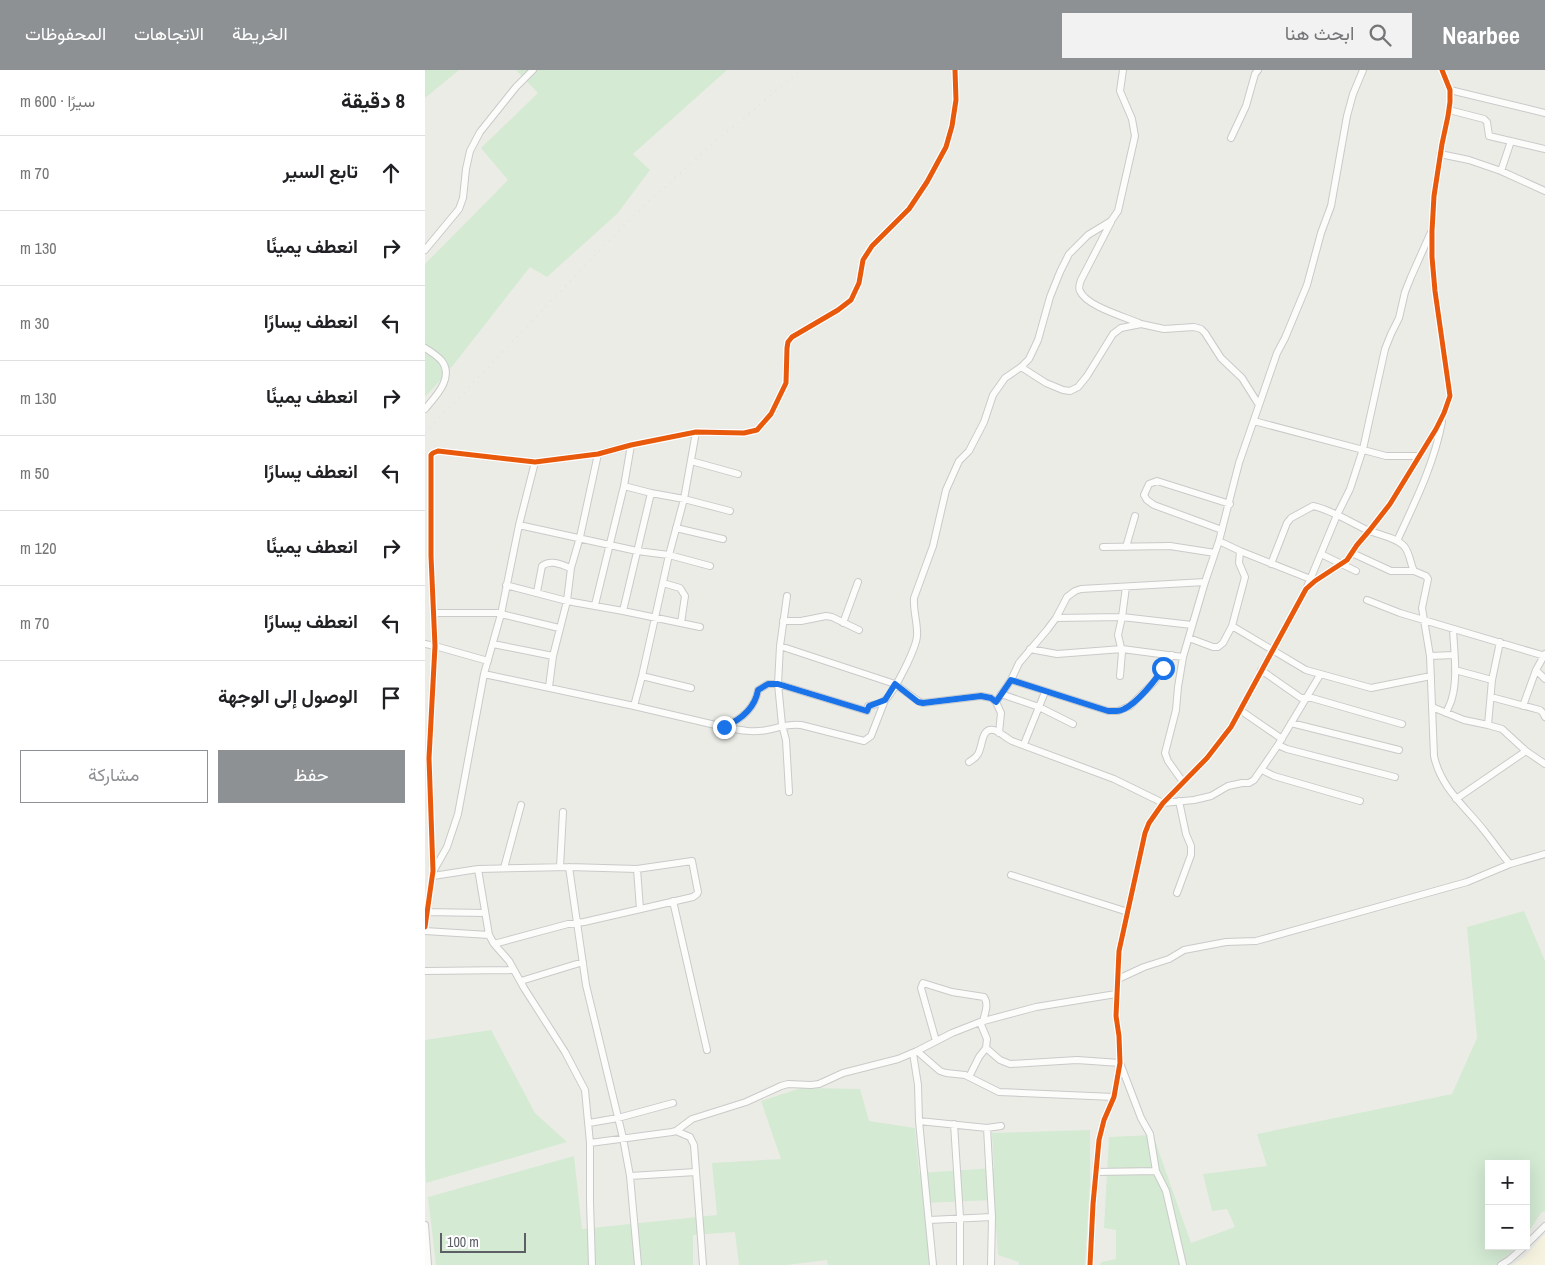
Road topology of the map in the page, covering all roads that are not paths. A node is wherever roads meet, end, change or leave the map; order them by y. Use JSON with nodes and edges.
{"nodes":[{"id":1,"x":533,"y":70,"type":"edge"},
{"id":2,"x":955,"y":70,"type":"edge"},
{"id":3,"x":1123,"y":70,"type":"edge"},
{"id":4,"x":1258,"y":70,"type":"edge"},
{"id":5,"x":1363,"y":70,"type":"edge"},
{"id":6,"x":1442,"y":70,"type":"edge"},
{"id":7,"x":1450,"y":90,"type":"junction"},
{"id":8,"x":1449,"y":110,"type":"junction"},
{"id":9,"x":1545,"y":114,"type":"edge"},
{"id":10,"x":1231,"y":138,"type":"dead end"},
{"id":11,"x":1511,"y":142,"type":"junction"},
{"id":12,"x":1545,"y":149,"type":"edge"},
{"id":13,"x":1441,"y":154,"type":"junction"},
{"id":14,"x":1501,"y":171,"type":"junction"},
{"id":15,"x":1544,"y":188,"type":"edge"},
{"id":16,"x":1111,"y":221,"type":"junction"},
{"id":17,"x":1432,"y":231,"type":"junction"},
{"id":18,"x":425,"y":250,"type":"edge"},
{"id":19,"x":1141,"y":324,"type":"junction"},
{"id":20,"x":425,"y":348,"type":"edge"},
{"id":21,"x":1021,"y":367,"type":"junction"},
{"id":22,"x":1259,"y":405,"type":"junction"},
{"id":23,"x":425,"y":409,"type":"edge"},
{"id":24,"x":1444,"y":413,"type":"junction"},
{"id":25,"x":1254,"y":421,"type":"junction"},
{"id":26,"x":696,"y":432,"type":"junction"},
{"id":27,"x":631,"y":445,"type":"junction"},
{"id":28,"x":1363,"y":449,"type":"junction"},
{"id":29,"x":598,"y":454,"type":"junction"},
{"id":30,"x":1419,"y":456,"type":"junction"},
{"id":31,"x":535,"y":462,"type":"junction"},
{"id":32,"x":691,"y":462,"type":"junction"},
{"id":33,"x":738,"y":474,"type":"dead end"},
{"id":34,"x":624,"y":486,"type":"junction"},
{"id":35,"x":651,"y":492,"type":"junction"},
{"id":36,"x":684,"y":499,"type":"junction"},
{"id":37,"x":1230,"y":504,"type":"junction"},
{"id":38,"x":730,"y":511,"type":"dead end"},
{"id":39,"x":1135,"y":516,"type":"dead end"},
{"id":40,"x":1337,"y":516,"type":"junction"},
{"id":41,"x":519,"y":525,"type":"junction"},
{"id":42,"x":676,"y":528,"type":"junction"},
{"id":43,"x":1222,"y":530,"type":"junction"},
{"id":44,"x":1369,"y":531,"type":"junction"},
{"id":45,"x":580,"y":537,"type":"junction"},
{"id":46,"x":723,"y":539,"type":"dead end"},
{"id":47,"x":1219,"y":541,"type":"junction"},
{"id":48,"x":1397,"y":541,"type":"junction"},
{"id":49,"x":609,"y":545,"type":"junction"},
{"id":50,"x":1103,"y":547,"type":"dead end"},
{"id":51,"x":1126,"y":547,"type":"junction"},
{"id":52,"x":637,"y":551,"type":"junction"},
{"id":53,"x":1239,"y":551,"type":"junction"},
{"id":54,"x":1215,"y":553,"type":"junction"},
{"id":55,"x":1352,"y":553,"type":"junction"},
{"id":56,"x":1321,"y":554,"type":"junction"},
{"id":57,"x":669,"y":555,"type":"junction"},
{"id":58,"x":1271,"y":564,"type":"junction"},
{"id":59,"x":1341,"y":565,"type":"junction"},
{"id":60,"x":710,"y":566,"type":"dead end"},
{"id":61,"x":571,"y":568,"type":"junction"},
{"id":62,"x":1356,"y":571,"type":"dead end"},
{"id":63,"x":1414,"y":572,"type":"junction"},
{"id":64,"x":1312,"y":580,"type":"junction"},
{"id":65,"x":858,"y":582,"type":"dead end"},
{"id":66,"x":1205,"y":582,"type":"junction"},
{"id":67,"x":663,"y":583,"type":"junction"},
{"id":68,"x":506,"y":585,"type":"junction"},
{"id":69,"x":1126,"y":587,"type":"junction"},
{"id":70,"x":537,"y":592,"type":"junction"},
{"id":71,"x":787,"y":596,"type":"dead end"},
{"id":72,"x":1367,"y":600,"type":"dead end"},
{"id":73,"x":567,"y":601,"type":"junction"},
{"id":74,"x":595,"y":606,"type":"junction"},
{"id":75,"x":623,"y":611,"type":"junction"},
{"id":76,"x":434,"y":613,"type":"junction"},
{"id":77,"x":501,"y":614,"type":"junction"},
{"id":78,"x":654,"y":617,"type":"junction"},
{"id":79,"x":1122,"y":617,"type":"junction"},
{"id":80,"x":1056,"y":618,"type":"junction"},
{"id":81,"x":1424,"y":620,"type":"junction"},
{"id":82,"x":783,"y":621,"type":"junction"},
{"id":83,"x":681,"y":623,"type":"junction"},
{"id":84,"x":843,"y":623,"type":"junction"},
{"id":85,"x":1192,"y":625,"type":"junction"},
{"id":86,"x":1232,"y":626,"type":"junction"},
{"id":87,"x":699,"y":627,"type":"dead end"},
{"id":88,"x":559,"y":628,"type":"junction"},
{"id":89,"x":1453,"y":629,"type":"junction"},
{"id":90,"x":859,"y":630,"type":"dead end"},
{"id":91,"x":1189,"y":638,"type":"junction"},
{"id":92,"x":1500,"y":642,"type":"junction"},
{"id":93,"x":425,"y":644,"type":"edge"},
{"id":94,"x":493,"y":644,"type":"junction"},
{"id":95,"x":435,"y":646,"type":"junction"},
{"id":96,"x":780,"y":646,"type":"junction"},
{"id":97,"x":1030,"y":649,"type":"junction"},
{"id":98,"x":1122,"y":649,"type":"junction"},
{"id":99,"x":1273,"y":650,"type":"junction"},
{"id":100,"x":1172,"y":655,"type":"junction"},
{"id":101,"x":1454,"y":655,"type":"junction"},
{"id":102,"x":1545,"y":655,"type":"edge"},
{"id":103,"x":553,"y":656,"type":"junction"},
{"id":104,"x":1430,"y":656,"type":"junction"},
{"id":105,"x":1183,"y":657,"type":"junction"},
{"id":106,"x":488,"y":661,"type":"junction"},
{"id":107,"x":1261,"y":670,"type":"junction"},
{"id":108,"x":1455,"y":670,"type":"junction"},
{"id":109,"x":1536,"y":670,"type":"junction"},
{"id":110,"x":484,"y":674,"type":"junction"},
{"id":111,"x":1320,"y":675,"type":"junction"},
{"id":112,"x":642,"y":676,"type":"junction"},
{"id":113,"x":1120,"y":676,"type":"dead end"},
{"id":114,"x":1431,"y":676,"type":"junction"},
{"id":115,"x":1545,"y":679,"type":"edge"},
{"id":116,"x":1011,"y":680,"type":"junction"},
{"id":117,"x":1492,"y":680,"type":"junction"},
{"id":118,"x":778,"y":684,"type":"junction"},
{"id":119,"x":895,"y":684,"type":"junction"},
{"id":120,"x":549,"y":687,"type":"junction"},
{"id":121,"x":691,"y":688,"type":"dead end"},
{"id":122,"x":1045,"y":692,"type":"junction"},
{"id":123,"x":1001,"y":694,"type":"junction"},
{"id":124,"x":1491,"y":697,"type":"junction"},
{"id":125,"x":1306,"y":699,"type":"junction"},
{"id":126,"x":885,"y":700,"type":"junction"},
{"id":127,"x":996,"y":702,"type":"junction"},
{"id":128,"x":634,"y":706,"type":"junction"},
{"id":129,"x":1523,"y":706,"type":"junction"},
{"id":130,"x":1039,"y":707,"type":"junction"},
{"id":131,"x":1432,"y":707,"type":"junction"},
{"id":132,"x":1240,"y":710,"type":"junction"},
{"id":133,"x":1446,"y":713,"type":"junction"},
{"id":134,"x":1545,"y":717,"type":"edge"},
{"id":135,"x":1291,"y":723,"type":"junction"},
{"id":136,"x":1073,"y":724,"type":"dead end"},
{"id":137,"x":1402,"y":724,"type":"dead end"},
{"id":138,"x":782,"y":725,"type":"junction"},
{"id":139,"x":1488,"y":725,"type":"junction"},
{"id":140,"x":724,"y":727,"type":"junction"},
{"id":141,"x":999,"y":732,"type":"junction"},
{"id":142,"x":1280,"y":742,"type":"junction"},
{"id":143,"x":1024,"y":744,"type":"junction"},
{"id":144,"x":1399,"y":750,"type":"dead end"},
{"id":145,"x":1526,"y":751,"type":"junction"},
{"id":146,"x":969,"y":762,"type":"dead end"},
{"id":147,"x":1545,"y":764,"type":"edge"},
{"id":148,"x":1262,"y":770,"type":"junction"},
{"id":149,"x":1395,"y":777,"type":"dead end"},
{"id":150,"x":1183,"y":782,"type":"junction"},
{"id":151,"x":789,"y":792,"type":"dead end"},
{"id":152,"x":1456,"y":799,"type":"junction"},
{"id":153,"x":1179,"y":801,"type":"junction"},
{"id":154,"x":1360,"y":801,"type":"dead end"},
{"id":155,"x":1163,"y":803,"type":"junction"},
{"id":156,"x":521,"y":805,"type":"dead end"},
{"id":157,"x":563,"y":812,"type":"dead end"},
{"id":158,"x":1545,"y":854,"type":"edge"},
{"id":159,"x":1510,"y":864,"type":"junction"},
{"id":160,"x":560,"y":867,"type":"junction"},
{"id":161,"x":569,"y":867,"type":"junction"},
{"id":162,"x":504,"y":868,"type":"junction"},
{"id":163,"x":478,"y":869,"type":"junction"},
{"id":164,"x":637,"y":869,"type":"junction"},
{"id":165,"x":433,"y":873,"type":"junction"},
{"id":166,"x":1011,"y":875,"type":"dead end"},
{"id":167,"x":1177,"y":893,"type":"dead end"},
{"id":168,"x":673,"y":901,"type":"junction"},
{"id":169,"x":640,"y":909,"type":"junction"},
{"id":170,"x":426,"y":912,"type":"edge"},
{"id":171,"x":1128,"y":912,"type":"junction"},
{"id":172,"x":485,"y":913,"type":"junction"},
{"id":173,"x":577,"y":923,"type":"junction"},
{"id":174,"x":425,"y":929,"type":"edge"},
{"id":175,"x":489,"y":935,"type":"junction"},
{"id":176,"x":494,"y":944,"type":"junction"},
{"id":177,"x":583,"y":962,"type":"junction"},
{"id":178,"x":514,"y":970,"type":"junction"},
{"id":179,"x":425,"y":971,"type":"edge"},
{"id":180,"x":1118,"y":979,"type":"junction"},
{"id":181,"x":521,"y":981,"type":"junction"},
{"id":182,"x":1116,"y":994,"type":"junction"},
{"id":183,"x":982,"y":1022,"type":"junction"},
{"id":184,"x":936,"y":1041,"type":"junction"},
{"id":185,"x":986,"y":1048,"type":"junction"},
{"id":186,"x":707,"y":1050,"type":"dead end"},
{"id":187,"x":915,"y":1052,"type":"junction"},
{"id":188,"x":1119,"y":1063,"type":"junction"},
{"id":189,"x":969,"y":1077,"type":"junction"},
{"id":190,"x":1114,"y":1097,"type":"junction"},
{"id":191,"x":673,"y":1104,"type":"dead end"},
{"id":192,"x":618,"y":1118,"type":"junction"},
{"id":193,"x":919,"y":1120,"type":"junction"},
{"id":194,"x":589,"y":1123,"type":"junction"},
{"id":195,"x":954,"y":1124,"type":"junction"},
{"id":196,"x":1001,"y":1126,"type":"dead end"},
{"id":197,"x":987,"y":1128,"type":"junction"},
{"id":198,"x":676,"y":1131,"type":"junction"},
{"id":199,"x":623,"y":1138,"type":"junction"},
{"id":200,"x":590,"y":1143,"type":"junction"},
{"id":201,"x":1156,"y":1171,"type":"junction"},
{"id":202,"x":696,"y":1172,"type":"junction"},
{"id":203,"x":1096,"y":1172,"type":"junction"},
{"id":204,"x":630,"y":1176,"type":"junction"},
{"id":205,"x":992,"y":1217,"type":"junction"},
{"id":206,"x":960,"y":1218,"type":"junction"},
{"id":207,"x":929,"y":1220,"type":"junction"},
{"id":208,"x":425,"y":1225,"type":"edge"},
{"id":209,"x":1545,"y":1226,"type":"edge"},
{"id":210,"x":1530,"y":1241,"type":"edge"},
{"id":211,"x":1520,"y":1250,"type":"edge"},
{"id":212,"x":428,"y":1265,"type":"edge"},
{"id":213,"x":592,"y":1265,"type":"edge"},
{"id":214,"x":638,"y":1265,"type":"edge"},
{"id":215,"x":703,"y":1265,"type":"edge"},
{"id":216,"x":933,"y":1265,"type":"edge"},
{"id":217,"x":960,"y":1265,"type":"edge"},
{"id":218,"x":991,"y":1265,"type":"edge"},
{"id":219,"x":1090,"y":1265,"type":"edge"},
{"id":220,"x":1183,"y":1265,"type":"edge"},
{"id":221,"x":1501,"y":1265,"type":"edge"}],
"edges":[{"from":1,"to":18,"type":"street"},
{"from":2,"to":26,"type":"street"},
{"from":3,"to":16,"type":"street"},
{"from":4,"to":10,"type":"street"},
{"from":5,"to":22,"type":"street"},
{"from":6,"to":7,"type":"street"},
{"from":7,"to":8,"type":"street"},
{"from":7,"to":9,"type":"street"},
{"from":8,"to":11,"type":"street"},
{"from":8,"to":13,"type":"street"},
{"from":11,"to":12,"type":"street"},
{"from":11,"to":14,"type":"street"},
{"from":13,"to":14,"type":"street"},
{"from":13,"to":17,"type":"street"},
{"from":14,"to":15,"type":"street"},
{"from":16,"to":19,"type":"street"},
{"from":16,"to":21,"type":"street"},
{"from":17,"to":24,"type":"street"},
{"from":17,"to":28,"type":"street"},
{"from":19,"to":21,"type":"street"},
{"from":19,"to":22,"type":"street"},
{"from":20,"to":23,"type":"street"},
{"from":21,"to":119,"type":"street"},
{"from":22,"to":25,"type":"street"},
{"from":24,"to":30,"type":"street"},
{"from":24,"to":48,"type":"street"},
{"from":25,"to":28,"type":"street"},
{"from":25,"to":37,"type":"street"},
{"from":26,"to":27,"type":"street"},
{"from":26,"to":32,"type":"street"},
{"from":27,"to":29,"type":"street"},
{"from":27,"to":34,"type":"street"},
{"from":28,"to":30,"type":"street"},
{"from":28,"to":40,"type":"street"},
{"from":29,"to":31,"type":"street"},
{"from":29,"to":45,"type":"street"},
{"from":30,"to":44,"type":"street"},
{"from":31,"to":41,"type":"street"},
{"from":31,"to":76,"type":"street"},
{"from":32,"to":33,"type":"street"},
{"from":32,"to":36,"type":"street"},
{"from":34,"to":35,"type":"street"},
{"from":34,"to":49,"type":"street"},
{"from":35,"to":36,"type":"street"},
{"from":35,"to":52,"type":"street"},
{"from":36,"to":38,"type":"street"},
{"from":36,"to":42,"type":"street"},
{"from":37,"to":43,"type":"street"},
{"from":37,"to":43,"type":"street"},
{"from":39,"to":51,"type":"street"},
{"from":40,"to":44,"type":"street"},
{"from":40,"to":56,"type":"street"},
{"from":40,"to":58,"type":"street"},
{"from":41,"to":45,"type":"street"},
{"from":41,"to":68,"type":"street"},
{"from":42,"to":46,"type":"street"},
{"from":42,"to":57,"type":"street"},
{"from":43,"to":47,"type":"street"},
{"from":44,"to":48,"type":"street"},
{"from":44,"to":55,"type":"street"},
{"from":45,"to":49,"type":"street"},
{"from":45,"to":61,"type":"street"},
{"from":47,"to":53,"type":"street"},
{"from":47,"to":54,"type":"street"},
{"from":48,"to":63,"type":"street"},
{"from":49,"to":52,"type":"street"},
{"from":49,"to":74,"type":"street"},
{"from":50,"to":51,"type":"street"},
{"from":51,"to":54,"type":"street"},
{"from":52,"to":57,"type":"street"},
{"from":52,"to":75,"type":"street"},
{"from":53,"to":58,"type":"street"},
{"from":53,"to":86,"type":"street"},
{"from":54,"to":66,"type":"street"},
{"from":55,"to":59,"type":"street"},
{"from":55,"to":63,"type":"street"},
{"from":56,"to":59,"type":"street"},
{"from":56,"to":64,"type":"street"},
{"from":57,"to":60,"type":"street"},
{"from":57,"to":67,"type":"street"},
{"from":58,"to":64,"type":"street"},
{"from":59,"to":62,"type":"street"},
{"from":59,"to":64,"type":"street"},
{"from":61,"to":70,"type":"street"},
{"from":61,"to":73,"type":"street"},
{"from":63,"to":81,"type":"street"},
{"from":64,"to":99,"type":"street"},
{"from":65,"to":84,"type":"street"},
{"from":66,"to":69,"type":"street"},
{"from":66,"to":85,"type":"street"},
{"from":67,"to":78,"type":"street"},
{"from":67,"to":83,"type":"street"},
{"from":68,"to":70,"type":"street"},
{"from":68,"to":77,"type":"street"},
{"from":69,"to":79,"type":"street"},
{"from":69,"to":80,"type":"street"},
{"from":70,"to":73,"type":"street"},
{"from":71,"to":82,"type":"street"},
{"from":72,"to":81,"type":"street"},
{"from":73,"to":74,"type":"street"},
{"from":73,"to":88,"type":"street"},
{"from":74,"to":75,"type":"street"},
{"from":75,"to":78,"type":"street"},
{"from":76,"to":77,"type":"street"},
{"from":76,"to":95,"type":"street"},
{"from":77,"to":88,"type":"street"},
{"from":77,"to":94,"type":"street"},
{"from":78,"to":83,"type":"street"},
{"from":78,"to":112,"type":"street"},
{"from":79,"to":80,"type":"street"},
{"from":79,"to":85,"type":"street"},
{"from":79,"to":98,"type":"street"},
{"from":80,"to":97,"type":"street"},
{"from":81,"to":89,"type":"street"},
{"from":81,"to":104,"type":"street"},
{"from":82,"to":84,"type":"street"},
{"from":82,"to":96,"type":"street"},
{"from":83,"to":87,"type":"street"},
{"from":84,"to":90,"type":"street"},
{"from":85,"to":91,"type":"street"},
{"from":86,"to":91,"type":"street"},
{"from":86,"to":99,"type":"street"},
{"from":88,"to":103,"type":"street"},
{"from":89,"to":92,"type":"street"},
{"from":89,"to":101,"type":"street"},
{"from":91,"to":105,"type":"street"},
{"from":92,"to":102,"type":"street"},
{"from":92,"to":117,"type":"street"},
{"from":93,"to":95,"type":"street"},
{"from":94,"to":103,"type":"street"},
{"from":94,"to":106,"type":"street"},
{"from":95,"to":106,"type":"street"},
{"from":95,"to":165,"type":"street"},
{"from":96,"to":118,"type":"street"},
{"from":96,"to":119,"type":"street"},
{"from":97,"to":98,"type":"street"},
{"from":97,"to":116,"type":"street"},
{"from":98,"to":100,"type":"street"},
{"from":98,"to":113,"type":"street"},
{"from":99,"to":107,"type":"street"},
{"from":99,"to":111,"type":"street"},
{"from":100,"to":105,"type":"street"},
{"from":100,"to":122,"type":"street"},
{"from":101,"to":104,"type":"street"},
{"from":101,"to":108,"type":"street"},
{"from":102,"to":109,"type":"street"},
{"from":103,"to":120,"type":"street"},
{"from":104,"to":114,"type":"street"},
{"from":105,"to":150,"type":"street"},
{"from":106,"to":110,"type":"street"},
{"from":107,"to":125,"type":"street"},
{"from":107,"to":132,"type":"street"},
{"from":108,"to":117,"type":"street"},
{"from":108,"to":133,"type":"street"},
{"from":109,"to":115,"type":"street"},
{"from":109,"to":129,"type":"street"},
{"from":110,"to":120,"type":"street"},
{"from":110,"to":165,"type":"street"},
{"from":111,"to":114,"type":"street"},
{"from":111,"to":125,"type":"street"},
{"from":112,"to":121,"type":"street"},
{"from":112,"to":128,"type":"street"},
{"from":114,"to":131,"type":"street"},
{"from":116,"to":122,"type":"street"},
{"from":116,"to":123,"type":"street"},
{"from":117,"to":124,"type":"street"},
{"from":118,"to":126,"type":"street"},
{"from":118,"to":138,"type":"street"},
{"from":118,"to":140,"type":"street"},
{"from":119,"to":126,"type":"street"},
{"from":119,"to":127,"type":"street"},
{"from":120,"to":128,"type":"street"},
{"from":122,"to":130,"type":"street"},
{"from":123,"to":127,"type":"street"},
{"from":123,"to":130,"type":"street"},
{"from":124,"to":129,"type":"street"},
{"from":124,"to":139,"type":"street"},
{"from":125,"to":135,"type":"street"},
{"from":125,"to":137,"type":"street"},
{"from":126,"to":138,"type":"street"},
{"from":127,"to":141,"type":"street"},
{"from":128,"to":140,"type":"street"},
{"from":129,"to":134,"type":"street"},
{"from":130,"to":136,"type":"street"},
{"from":130,"to":143,"type":"street"},
{"from":131,"to":133,"type":"street"},
{"from":131,"to":152,"type":"street"},
{"from":132,"to":142,"type":"street"},
{"from":132,"to":150,"type":"street"},
{"from":133,"to":139,"type":"street"},
{"from":135,"to":142,"type":"street"},
{"from":135,"to":144,"type":"street"},
{"from":138,"to":140,"type":"street"},
{"from":138,"to":151,"type":"street"},
{"from":139,"to":145,"type":"street"},
{"from":141,"to":143,"type":"street"},
{"from":141,"to":146,"type":"street"},
{"from":142,"to":148,"type":"street"},
{"from":142,"to":149,"type":"street"},
{"from":143,"to":155,"type":"street"},
{"from":145,"to":147,"type":"street"},
{"from":145,"to":152,"type":"street"},
{"from":148,"to":153,"type":"street"},
{"from":148,"to":154,"type":"street"},
{"from":150,"to":155,"type":"street"},
{"from":152,"to":159,"type":"street"},
{"from":153,"to":155,"type":"street"},
{"from":153,"to":167,"type":"street"},
{"from":155,"to":171,"type":"street"},
{"from":156,"to":162,"type":"street"},
{"from":157,"to":160,"type":"street"},
{"from":158,"to":159,"type":"street"},
{"from":159,"to":180,"type":"street"},
{"from":160,"to":161,"type":"street"},
{"from":160,"to":162,"type":"street"},
{"from":161,"to":164,"type":"street"},
{"from":161,"to":173,"type":"street"},
{"from":162,"to":163,"type":"street"},
{"from":163,"to":165,"type":"street"},
{"from":163,"to":172,"type":"street"},
{"from":164,"to":168,"type":"street"},
{"from":164,"to":169,"type":"street"},
{"from":165,"to":170,"type":"street"},
{"from":166,"to":171,"type":"street"},
{"from":168,"to":169,"type":"street"},
{"from":168,"to":186,"type":"street"},
{"from":169,"to":173,"type":"street"},
{"from":170,"to":172,"type":"street"},
{"from":170,"to":174,"type":"street"},
{"from":171,"to":180,"type":"street"},
{"from":172,"to":175,"type":"street"},
{"from":173,"to":176,"type":"street"},
{"from":173,"to":177,"type":"street"},
{"from":174,"to":175,"type":"street"},
{"from":175,"to":176,"type":"street"},
{"from":176,"to":178,"type":"street"},
{"from":177,"to":181,"type":"street"},
{"from":177,"to":192,"type":"street"},
{"from":178,"to":179,"type":"street"},
{"from":178,"to":181,"type":"street"},
{"from":180,"to":182,"type":"street"},
{"from":181,"to":194,"type":"street"},
{"from":182,"to":183,"type":"street"},
{"from":182,"to":188,"type":"street"},
{"from":183,"to":184,"type":"street"},
{"from":183,"to":184,"type":"street"},
{"from":183,"to":185,"type":"street"},
{"from":184,"to":187,"type":"street"},
{"from":185,"to":188,"type":"street"},
{"from":185,"to":189,"type":"street"},
{"from":187,"to":189,"type":"street"},
{"from":187,"to":193,"type":"street"},
{"from":187,"to":198,"type":"street"},
{"from":188,"to":190,"type":"street"},
{"from":188,"to":201,"type":"street"},
{"from":189,"to":190,"type":"street"},
{"from":190,"to":203,"type":"street"},
{"from":191,"to":192,"type":"street"},
{"from":192,"to":194,"type":"street"},
{"from":192,"to":199,"type":"street"},
{"from":193,"to":195,"type":"street"},
{"from":193,"to":207,"type":"street"},
{"from":194,"to":200,"type":"street"},
{"from":195,"to":197,"type":"street"},
{"from":195,"to":206,"type":"street"},
{"from":196,"to":197,"type":"street"},
{"from":197,"to":205,"type":"street"},
{"from":198,"to":199,"type":"street"},
{"from":198,"to":202,"type":"street"},
{"from":199,"to":200,"type":"street"},
{"from":199,"to":204,"type":"street"},
{"from":200,"to":213,"type":"street"},
{"from":201,"to":203,"type":"street"},
{"from":201,"to":220,"type":"street"},
{"from":202,"to":204,"type":"street"},
{"from":202,"to":215,"type":"street"},
{"from":203,"to":219,"type":"street"},
{"from":204,"to":214,"type":"street"},
{"from":205,"to":206,"type":"street"},
{"from":205,"to":218,"type":"street"},
{"from":206,"to":207,"type":"street"},
{"from":206,"to":217,"type":"street"},
{"from":207,"to":216,"type":"street"},
{"from":208,"to":212,"type":"street"},
{"from":209,"to":210,"type":"street"},
{"from":211,"to":221,"type":"street"}]}
